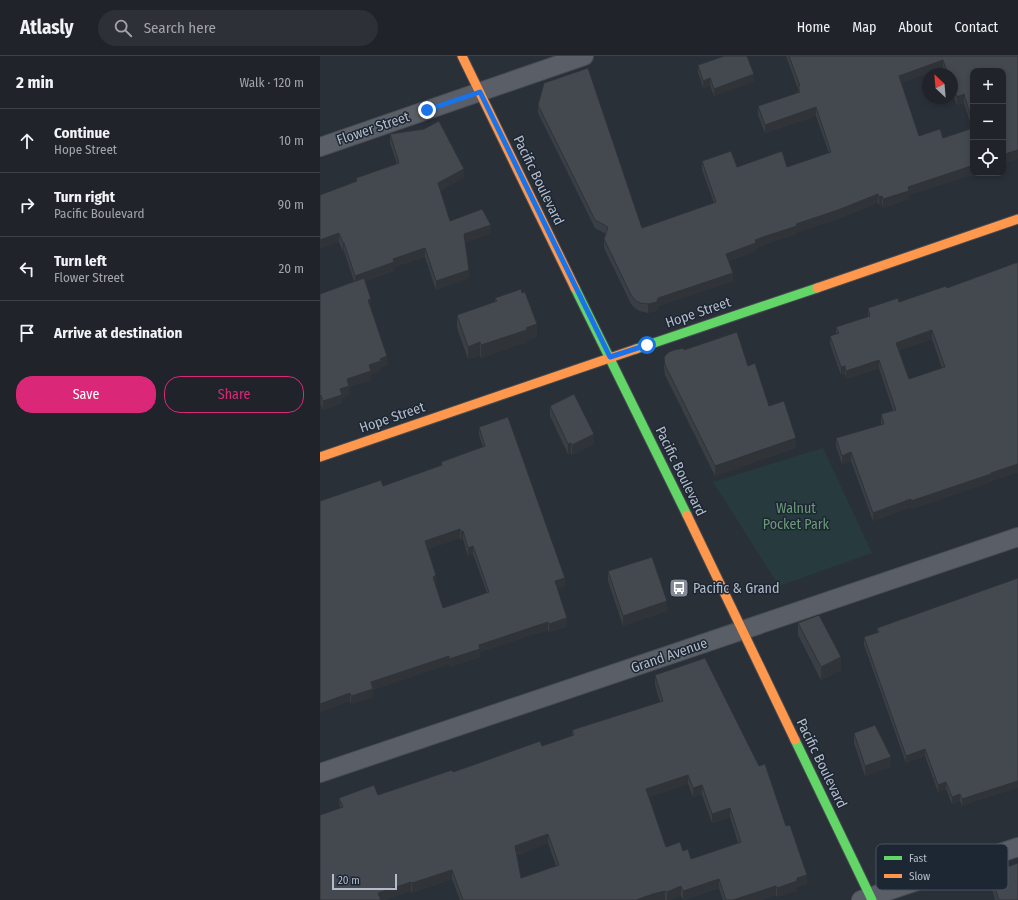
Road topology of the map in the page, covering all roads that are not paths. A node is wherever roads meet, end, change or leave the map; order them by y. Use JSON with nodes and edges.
{"nodes":[{"id":1,"x":462,"y":56,"type":"edge"},
{"id":2,"x":584,"y":56,"type":"edge"},
{"id":3,"x":480,"y":92,"type":"junction"},
{"id":4,"x":320,"y":147,"type":"edge"},
{"id":5,"x":1018,"y":219,"type":"edge"},
{"id":6,"x":610,"y":357,"type":"junction"},
{"id":7,"x":320,"y":457,"type":"edge"},
{"id":8,"x":1018,"y":537,"type":"edge"},
{"id":9,"x":743,"y":631,"type":"junction"},
{"id":10,"x":320,"y":773,"type":"edge"},
{"id":11,"x":1018,"y":847,"type":"edge"},
{"id":12,"x":1008,"y":850,"type":"edge"},
{"id":13,"x":894,"y":890,"type":"edge"},
{"id":14,"x":868,"y":899,"type":"edge"}],
"edges":[{"from":1,"to":3,"type":"main road","name":"Pacific Boulevard"},
{"from":2,"to":3,"type":"street","name":"Flower Street"},
{"from":3,"to":4,"type":"street","name":"Flower Street"},
{"from":3,"to":6,"type":"main road","name":"Pacific Boulevard"},
{"from":5,"to":6,"type":"main road","name":"Hope Street"},
{"from":6,"to":7,"type":"main road","name":"Hope Street"},
{"from":6,"to":9,"type":"main road","name":"Pacific Boulevard"},
{"from":8,"to":9,"type":"street","name":"Grand Avenue"},
{"from":9,"to":10,"type":"street","name":"Grand Avenue"},
{"from":9,"to":14,"type":"main road","name":"Pacific Boulevard"},
{"from":11,"to":12,"type":"street"},
{"from":13,"to":14,"type":"street"}]}
